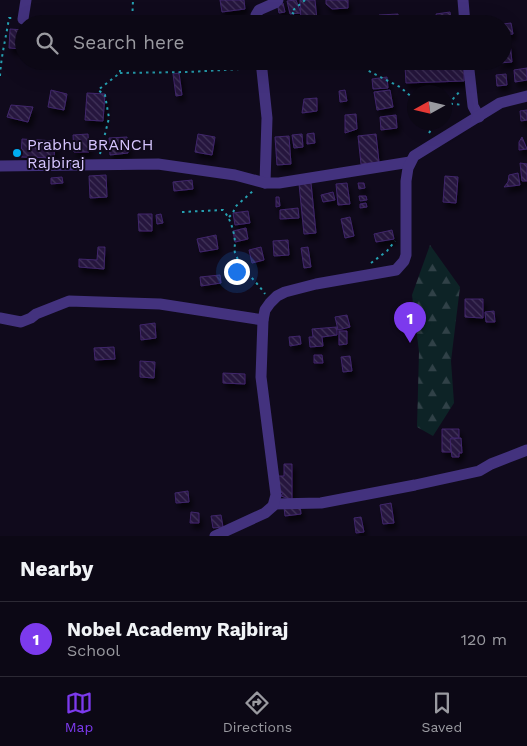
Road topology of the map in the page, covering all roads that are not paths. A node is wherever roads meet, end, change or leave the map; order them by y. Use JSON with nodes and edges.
{"nodes":[{"id":1,"x":26,"y":0,"type":"edge"},
{"id":2,"x":278,"y":0,"type":"edge"},
{"id":3,"x":463,"y":0,"type":"edge"},
{"id":4,"x":24,"y":15,"type":"edge"},
{"id":5,"x":256,"y":15,"type":"edge"},
{"id":6,"x":464,"y":15,"type":"edge"},
{"id":7,"x":262,"y":70,"type":"edge"},
{"id":8,"x":469,"y":70,"type":"edge"},
{"id":9,"x":527,"y":96,"type":"edge"},
{"id":10,"x":479,"y":117,"type":"junction"},
{"id":11,"x":410,"y":162,"type":"junction"},
{"id":12,"x":0,"y":166,"type":"edge"},
{"id":13,"x":265,"y":183,"type":"junction"},
{"id":14,"x":0,"y":318,"type":"edge"},
{"id":15,"x":263,"y":320,"type":"junction"},
{"id":16,"x":527,"y":450,"type":"edge"},
{"id":17,"x":274,"y":504,"type":"junction"},
{"id":18,"x":215,"y":536,"type":"edge"}],
"edges":[{"from":1,"to":4,"type":"street"},
{"from":2,"to":5,"type":"street"},
{"from":3,"to":6,"type":"street"},
{"from":7,"to":13,"type":"street"},
{"from":8,"to":10,"type":"street"},
{"from":9,"to":10,"type":"street"},
{"from":10,"to":11,"type":"street"},
{"from":11,"to":13,"type":"street"},
{"from":11,"to":15,"type":"street"},
{"from":12,"to":13,"type":"street"},
{"from":14,"to":15,"type":"street"},
{"from":15,"to":17,"type":"street"},
{"from":16,"to":17,"type":"street"},
{"from":17,"to":18,"type":"street"}]}
